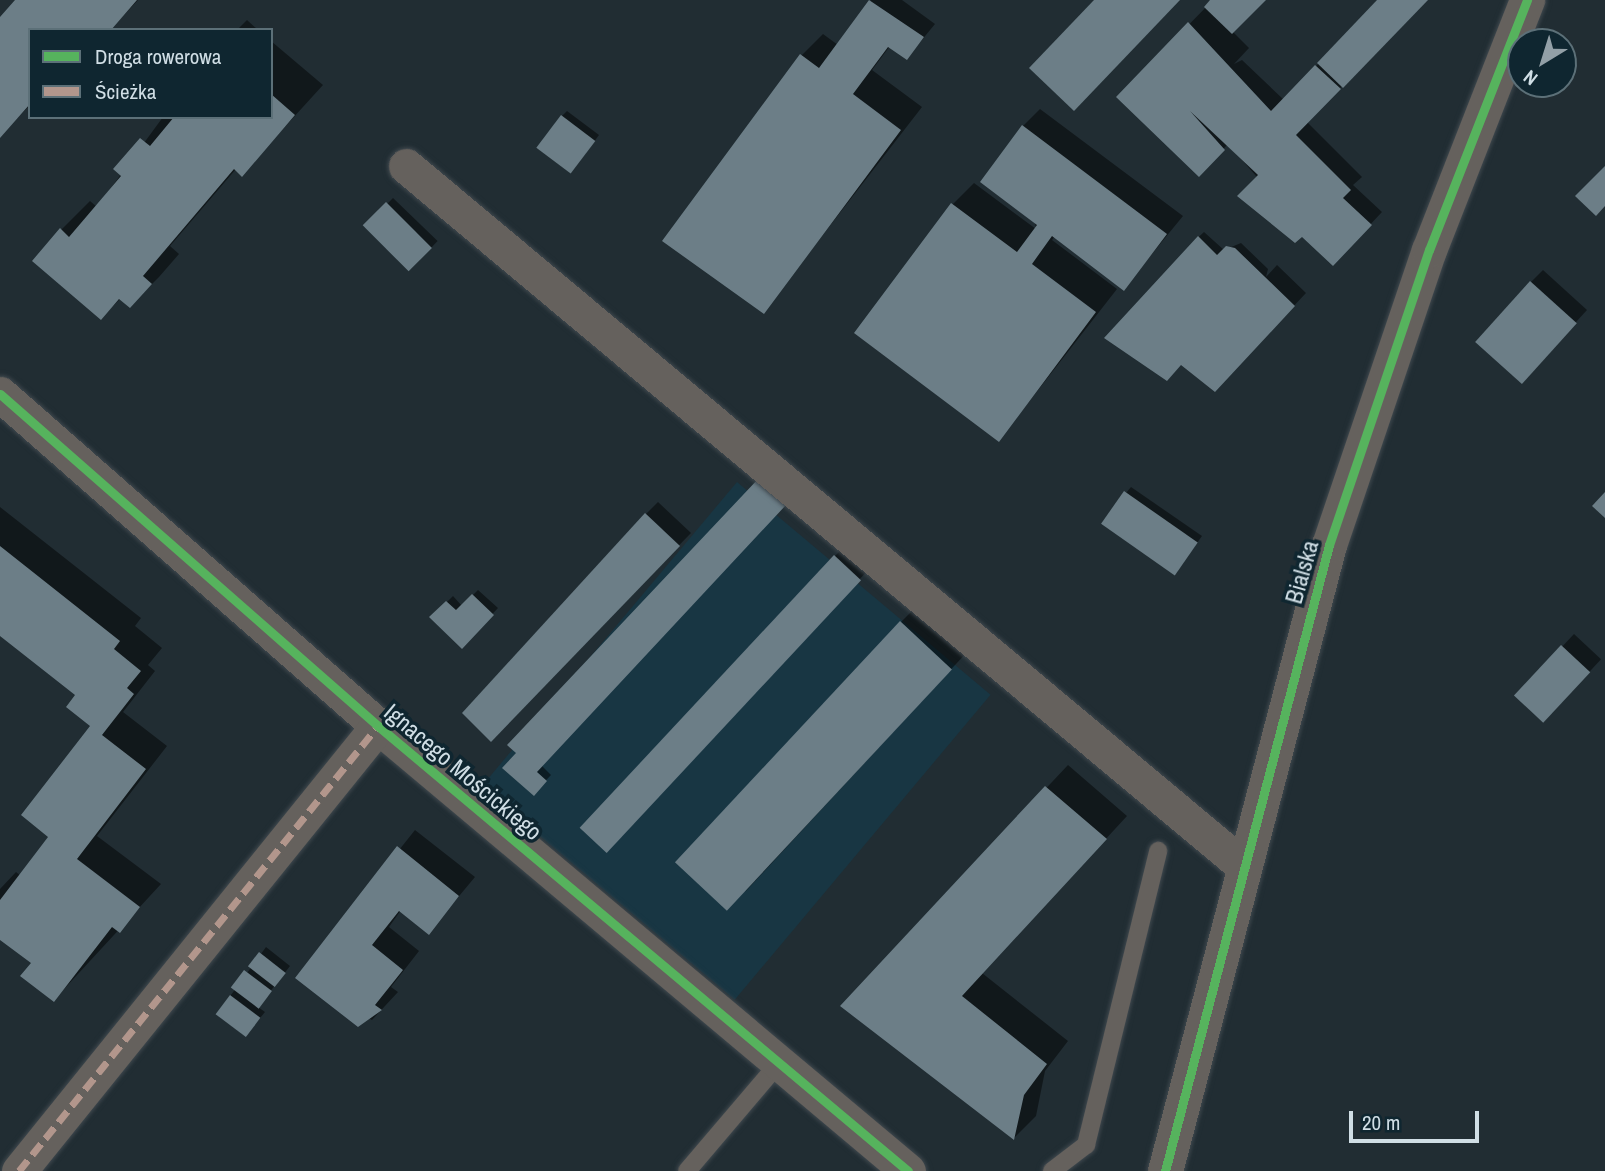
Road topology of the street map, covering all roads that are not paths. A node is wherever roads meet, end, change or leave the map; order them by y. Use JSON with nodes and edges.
{"nodes":[{"id":1,"x":1527,"y":0,"type":"edge"},
{"id":2,"x":406,"y":166,"type":"dead end"},
{"id":3,"x":0,"y":394,"type":"edge"},
{"id":4,"x":378,"y":726,"type":"junction"},
{"id":5,"x":1158,"y":851,"type":"dead end"},
{"id":6,"x":1241,"y":863,"type":"junction"},
{"id":7,"x":779,"y":1063,"type":"junction"},
{"id":8,"x":19,"y":1171,"type":"edge"},
{"id":9,"x":687,"y":1171,"type":"edge"},
{"id":10,"x":908,"y":1171,"type":"edge"},
{"id":11,"x":1052,"y":1171,"type":"edge"},
{"id":12,"x":1165,"y":1171,"type":"edge"}],
"edges":[{"from":1,"to":6,"type":"street","name":"Bialska"},
{"from":2,"to":6,"type":"street"},
{"from":3,"to":4,"type":"street","name":"Ignacego Mościckiego"},
{"from":4,"to":7,"type":"street","name":"Ignacego Mościckiego"},
{"from":4,"to":8,"type":"street","name":"Ignacego Mościckiego"},
{"from":5,"to":11,"type":"lane"},
{"from":6,"to":12,"type":"street","name":"Bialska"},
{"from":7,"to":9,"type":"lane"},
{"from":7,"to":10,"type":"street","name":"Ignacego Mościckiego"}]}
